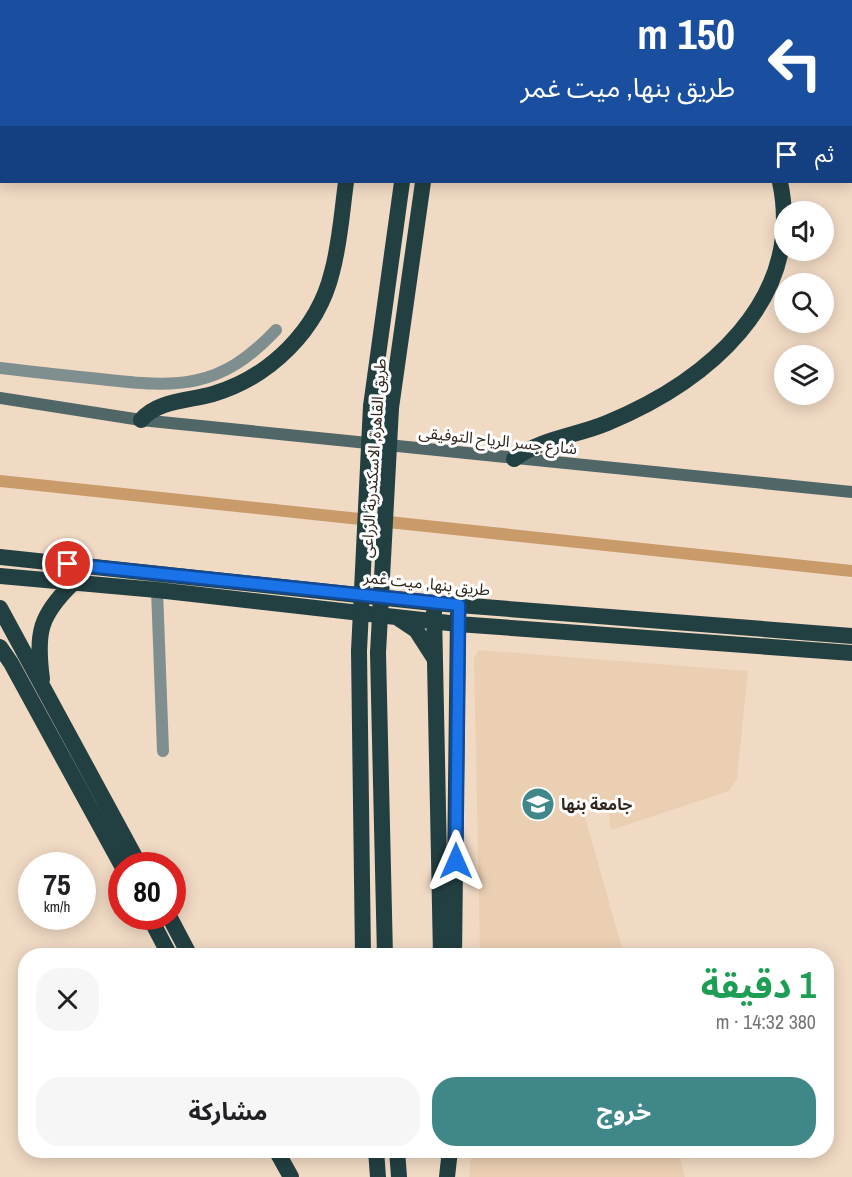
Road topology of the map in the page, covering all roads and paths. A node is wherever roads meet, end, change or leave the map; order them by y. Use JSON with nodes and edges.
{"nodes":[{"id":1,"x":346,"y":183,"type":"edge"},
{"id":2,"x":402,"y":183,"type":"edge"},
{"id":3,"x":423,"y":183,"type":"edge"},
{"id":4,"x":780,"y":183,"type":"edge"},
{"id":5,"x":276,"y":330,"type":"dead end"},
{"id":6,"x":0,"y":368,"type":"edge"},
{"id":7,"x":0,"y":398,"type":"edge"},
{"id":8,"x":141,"y":420,"type":"junction"},
{"id":9,"x":514,"y":459,"type":"junction"},
{"id":10,"x":852,"y":492,"type":"edge"},
{"id":11,"x":0,"y":557,"type":"edge"},
{"id":12,"x":0,"y":576,"type":"edge"},
{"id":13,"x":73,"y":583,"type":"junction"},
{"id":14,"x":157,"y":590,"type":"junction"},
{"id":15,"x":433,"y":603,"type":"junction"},
{"id":16,"x":459,"y":605,"type":"junction"},
{"id":17,"x":0,"y":608,"type":"edge"},
{"id":18,"x":394,"y":617,"type":"junction"},
{"id":19,"x":434,"y":621,"type":"junction"},
{"id":20,"x":458,"y":624,"type":"junction"},
{"id":21,"x":852,"y":636,"type":"edge"},
{"id":22,"x":0,"y":647,"type":"edge"},
{"id":23,"x":852,"y":653,"type":"edge"},
{"id":24,"x":436,"y":662,"type":"junction"},
{"id":25,"x":43,"y":689,"type":"junction"},
{"id":26,"x":163,"y":751,"type":"dead end"},
{"id":27,"x":114,"y":852,"type":"edge"},
{"id":28,"x":133,"y":852,"type":"edge"},
{"id":29,"x":156,"y":930,"type":"edge"},
{"id":30,"x":176,"y":930,"type":"edge"},
{"id":31,"x":166,"y":948,"type":"edge"},
{"id":32,"x":186,"y":948,"type":"edge"},
{"id":33,"x":363,"y":948,"type":"edge"},
{"id":34,"x":385,"y":948,"type":"edge"},
{"id":35,"x":441,"y":948,"type":"edge"},
{"id":36,"x":454,"y":948,"type":"edge"},
{"id":37,"x":280,"y":1158,"type":"edge"},
{"id":38,"x":377,"y":1158,"type":"edge"},
{"id":39,"x":398,"y":1158,"type":"edge"},
{"id":40,"x":449,"y":1158,"type":"edge"},
{"id":41,"x":291,"y":1177,"type":"edge"},
{"id":42,"x":378,"y":1177,"type":"edge"},
{"id":43,"x":399,"y":1177,"type":"edge"},
{"id":44,"x":447,"y":1177,"type":"edge"}],
"edges":[{"from":1,"to":8,"type":"highway"},
{"from":2,"to":33,"type":"highway","name":"طريق القاهرة, الاسكندرية الزراعى","bridge":true},
{"from":3,"to":34,"type":"highway","name":"طريق القاهرة, الاسكندرية الزراعى","bridge":true},
{"from":4,"to":9,"type":"highway"},
{"from":5,"to":6,"type":"street"},
{"from":7,"to":8,"type":"main road","name":"شارع جسر الرياح التوفيقى"},
{"from":8,"to":9,"type":"main road","name":"شارع جسر الرياح التوفيقى"},
{"from":9,"to":10,"type":"main road","name":"شارع جسر الرياح التوفيقى"},
{"from":11,"to":15,"type":"highway","name":"طريق بنها, ميت غمر"},
{"from":12,"to":13,"type":"highway"},
{"from":13,"to":14,"type":"highway"},
{"from":13,"to":25,"type":"highway"},
{"from":14,"to":18,"type":"highway"},
{"from":14,"to":26,"type":"street"},
{"from":15,"to":16,"type":"highway","name":"طريق بنها, ميت غمر"},
{"from":15,"to":19,"type":"highway"},
{"from":16,"to":20,"type":"highway"},
{"from":16,"to":21,"type":"highway","name":"طريق بنها, ميت غمر"},
{"from":17,"to":25,"type":"highway"},
{"from":18,"to":19,"type":"highway"},
{"from":18,"to":24,"type":"highway"},
{"from":19,"to":20,"type":"highway"},
{"from":19,"to":24,"type":"highway"},
{"from":20,"to":23,"type":"highway"},
{"from":20,"to":36,"type":"highway"},
{"from":22,"to":27,"type":"highway"},
{"from":24,"to":35,"type":"highway"},
{"from":25,"to":28,"type":"highway"},
{"from":29,"to":31,"type":"highway"},
{"from":30,"to":32,"type":"highway"},
{"from":37,"to":41,"type":"highway"},
{"from":38,"to":42,"type":"highway"},
{"from":39,"to":43,"type":"highway"},
{"from":40,"to":44,"type":"highway"}]}
